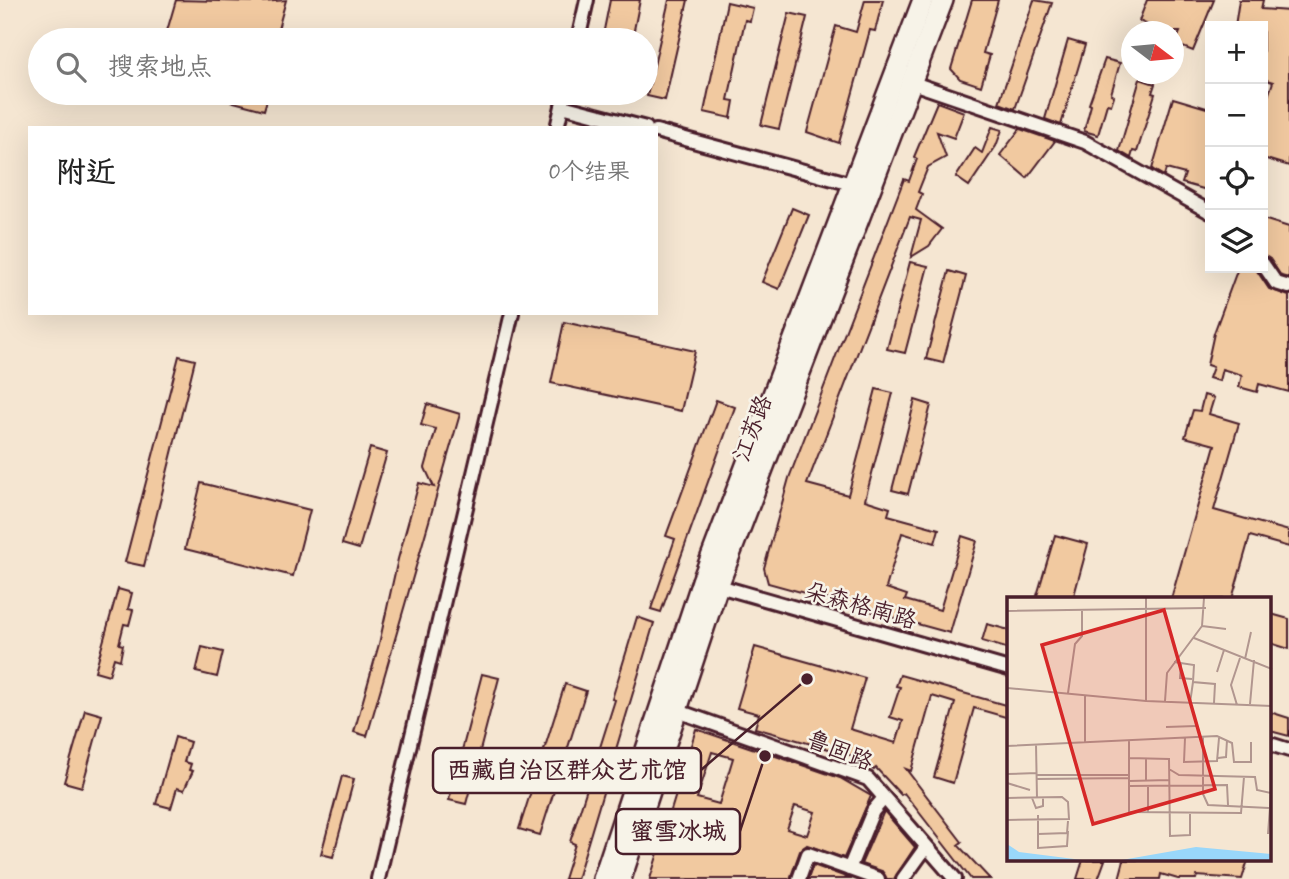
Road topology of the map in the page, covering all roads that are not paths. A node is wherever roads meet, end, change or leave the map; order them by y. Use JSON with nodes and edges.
{"nodes":[{"id":1,"x":587,"y":0,"type":"edge"},
{"id":2,"x":923,"y":0,"type":"edge"},
{"id":3,"x":943,"y":0,"type":"edge"},
{"id":4,"x":581,"y":28,"type":"edge"},
{"id":5,"x":910,"y":82,"type":"junction"},
{"id":6,"x":563,"y":105,"type":"edge"},
{"id":7,"x":581,"y":105,"type":"edge"},
{"id":8,"x":557,"y":126,"type":"edge"},
{"id":9,"x":640,"y":126,"type":"edge"},
{"id":10,"x":658,"y":132,"type":"edge"},
{"id":11,"x":861,"y":187,"type":"junction"},
{"id":12,"x":1206,"y":210,"type":"edge"},
{"id":13,"x":1268,"y":271,"type":"edge"},
{"id":14,"x":1289,"y":287,"type":"edge"},
{"id":15,"x":512,"y":315,"type":"edge"},
{"id":16,"x":710,"y":583,"type":"junction"},
{"id":17,"x":1007,"y":668,"type":"edge"},
{"id":18,"x":675,"y":710,"type":"junction"},
{"id":19,"x":1272,"y":745,"type":"edge"},
{"id":20,"x":1289,"y":750,"type":"edge"},
{"id":21,"x":884,"y":798,"type":"junction"},
{"id":22,"x":926,"y":847,"type":"junction"},
{"id":23,"x":849,"y":869,"type":"junction"},
{"id":24,"x":626,"y":877,"type":"edge"},
{"id":25,"x":378,"y":879,"type":"edge"},
{"id":26,"x":603,"y":879,"type":"edge"},
{"id":27,"x":799,"y":879,"type":"edge"},
{"id":28,"x":878,"y":879,"type":"edge"},
{"id":29,"x":903,"y":879,"type":"edge"},
{"id":30,"x":955,"y":879,"type":"edge"}],
"edges":[{"from":1,"to":4,"type":"street"},
{"from":2,"to":11,"type":"highway","name":"江苏路"},
{"from":3,"to":5,"type":"highway","name":"江苏路"},
{"from":5,"to":11,"type":"highway","name":"江苏路"},
{"from":5,"to":12,"type":"street"},
{"from":6,"to":8,"type":"street"},
{"from":7,"to":9,"type":"street"},
{"from":10,"to":11,"type":"street"},
{"from":11,"to":16,"type":"highway","name":"江苏路"},
{"from":13,"to":14,"type":"street"},
{"from":15,"to":25,"type":"street"},
{"from":16,"to":17,"type":"street","name":"朵森格南路"},
{"from":16,"to":18,"type":"highway","name":"江苏路"},
{"from":16,"to":26,"type":"highway","name":"江苏路"},
{"from":18,"to":21,"type":"street","name":"鲁固路"},
{"from":18,"to":24,"type":"highway","name":"江苏路"},
{"from":19,"to":20,"type":"street"},
{"from":21,"to":22,"type":"street","name":"鲁固路"},
{"from":21,"to":23,"type":"street"},
{"from":22,"to":29,"type":"street"},
{"from":22,"to":30,"type":"street","name":"鲁固路"},
{"from":23,"to":27,"type":"street"},
{"from":23,"to":28,"type":"street"}]}
